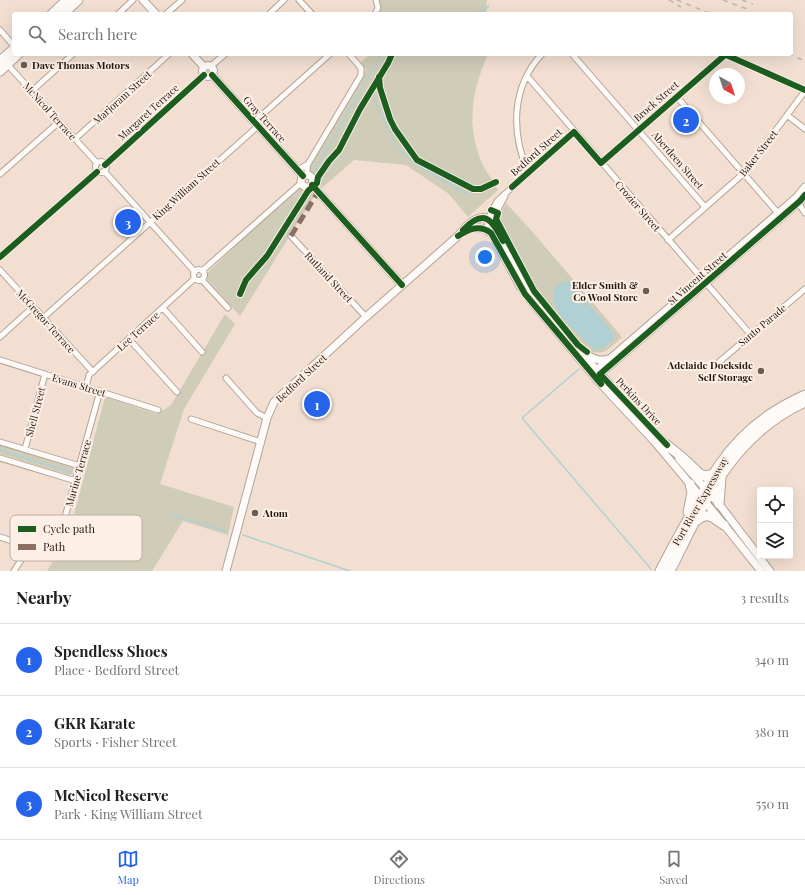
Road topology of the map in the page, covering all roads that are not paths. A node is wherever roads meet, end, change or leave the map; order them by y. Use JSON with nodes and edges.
{"nodes":[{"id":1,"x":78,"y":0,"type":"edge"},
{"id":2,"x":133,"y":0,"type":"edge"},
{"id":3,"x":143,"y":0,"type":"edge"},
{"id":4,"x":182,"y":0,"type":"edge"},
{"id":5,"x":284,"y":0,"type":"edge"},
{"id":6,"x":299,"y":0,"type":"edge"},
{"id":7,"x":376,"y":0,"type":"edge"},
{"id":8,"x":64,"y":1,"type":"edge"},
{"id":9,"x":54,"y":12,"type":"edge"},
{"id":10,"x":65,"y":12,"type":"edge"},
{"id":11,"x":120,"y":12,"type":"edge"},
{"id":12,"x":154,"y":12,"type":"edge"},
{"id":13,"x":168,"y":12,"type":"edge"},
{"id":14,"x":271,"y":12,"type":"edge"},
{"id":15,"x":310,"y":12,"type":"edge"},
{"id":16,"x":376,"y":12,"type":"edge"},
{"id":17,"x":0,"y":30,"type":"edge"},
{"id":18,"x":12,"y":45,"type":"edge"},
{"id":19,"x":12,"y":50,"type":"edge"},
{"id":20,"x":14,"y":56,"type":"edge"},
{"id":21,"x":71,"y":56,"type":"edge"},
{"id":22,"x":167,"y":56,"type":"edge"},
{"id":23,"x":194,"y":56,"type":"edge"},
{"id":24,"x":221,"y":56,"type":"edge"},
{"id":25,"x":328,"y":56,"type":"edge"},
{"id":26,"x":351,"y":56,"type":"edge"},
{"id":27,"x":540,"y":56,"type":"edge"},
{"id":28,"x":574,"y":56,"type":"edge"},
{"id":29,"x":722,"y":56,"type":"edge"},
{"id":30,"x":728,"y":56,"type":"edge"},
{"id":31,"x":3,"y":61,"type":"edge"},
{"id":32,"x":207,"y":66,"type":"junction"},
{"id":33,"x":0,"y":70,"type":"edge"},
{"id":34,"x":208,"y":75,"type":"junction"},
{"id":35,"x":527,"y":76,"type":"junction"},
{"id":36,"x":805,"y":90,"type":"edge"},
{"id":37,"x":32,"y":91,"type":"junction"},
{"id":38,"x":677,"y":97,"type":"junction"},
{"id":39,"x":787,"y":115,"type":"junction"},
{"id":40,"x":59,"y":122,"type":"junction"},
{"id":41,"x":256,"y":124,"type":"junction"},
{"id":42,"x":805,"y":129,"type":"edge"},
{"id":43,"x":638,"y":130,"type":"junction"},
{"id":44,"x":574,"y":132,"type":"junction"},
{"id":45,"x":75,"y":140,"type":"junction"},
{"id":46,"x":97,"y":163,"type":"junction"},
{"id":47,"x":601,"y":163,"type":"junction"},
{"id":48,"x":308,"y":164,"type":"junction"},
{"id":49,"x":105,"y":165,"type":"junction"},
{"id":50,"x":298,"y":170,"type":"junction"},
{"id":51,"x":97,"y":172,"type":"junction"},
{"id":52,"x":104,"y":172,"type":"junction"},
{"id":53,"x":528,"y":172,"type":"junction"},
{"id":54,"x":744,"y":173,"type":"junction"},
{"id":55,"x":0,"y":174,"type":"edge"},
{"id":56,"x":304,"y":178,"type":"junction"},
{"id":57,"x":312,"y":185,"type":"junction"},
{"id":58,"x":805,"y":187,"type":"edge"},
{"id":59,"x":802,"y":198,"type":"edge"},
{"id":60,"x":705,"y":207,"type":"junction"},
{"id":61,"x":778,"y":213,"type":"junction"},
{"id":62,"x":805,"y":213,"type":"edge"},
{"id":63,"x":490,"y":220,"type":"junction"},
{"id":64,"x":150,"y":221,"type":"junction"},
{"id":65,"x":488,"y":230,"type":"junction"},
{"id":66,"x":291,"y":236,"type":"dead end"},
{"id":67,"x":458,"y":236,"type":"junction"},
{"id":68,"x":668,"y":240,"type":"junction"},
{"id":69,"x":0,"y":258,"type":"edge"},
{"id":70,"x":0,"y":270,"type":"edge"},
{"id":71,"x":202,"y":271,"type":"junction"},
{"id":72,"x":195,"y":272,"type":"junction"},
{"id":73,"x":194,"y":279,"type":"junction"},
{"id":74,"x":202,"y":280,"type":"junction"},
{"id":75,"x":704,"y":281,"type":"junction"},
{"id":76,"x":402,"y":285,"type":"junction"},
{"id":77,"x":805,"y":289,"type":"edge"},
{"id":78,"x":34,"y":307,"type":"junction"},
{"id":79,"x":163,"y":308,"type":"junction"},
{"id":80,"x":228,"y":308,"type":"dead end"},
{"id":81,"x":366,"y":317,"type":"junction"},
{"id":82,"x":43,"y":318,"type":"junction"},
{"id":83,"x":751,"y":335,"type":"junction"},
{"id":84,"x":0,"y":337,"type":"edge"},
{"id":85,"x":129,"y":339,"type":"junction"},
{"id":86,"x":202,"y":352,"type":"dead end"},
{"id":87,"x":581,"y":352,"type":"junction"},
{"id":88,"x":614,"y":359,"type":"junction"},
{"id":89,"x":0,"y":360,"type":"edge"},
{"id":90,"x":719,"y":362,"type":"dead end"},
{"id":91,"x":93,"y":372,"type":"junction"},
{"id":92,"x":597,"y":373,"type":"junction"},
{"id":93,"x":45,"y":374,"type":"junction"},
{"id":94,"x":226,"y":378,"type":"dead end"},
{"id":95,"x":608,"y":383,"type":"junction"},
{"id":96,"x":86,"y":387,"type":"junction"},
{"id":97,"x":100,"y":391,"type":"junction"},
{"id":98,"x":177,"y":392,"type":"dead end"},
{"id":99,"x":805,"y":395,"type":"edge"},
{"id":100,"x":805,"y":402,"type":"edge"},
{"id":101,"x":158,"y":410,"type":"dead end"},
{"id":102,"x":267,"y":418,"type":"junction"},
{"id":103,"x":191,"y":419,"type":"dead end"},
{"id":104,"x":0,"y":442,"type":"edge"},
{"id":105,"x":261,"y":442,"type":"junction"},
{"id":106,"x":667,"y":445,"type":"junction"},
{"id":107,"x":25,"y":449,"type":"junction"},
{"id":108,"x":0,"y":458,"type":"edge"},
{"id":109,"x":80,"y":466,"type":"junction"},
{"id":110,"x":717,"y":475,"type":"junction"},
{"id":111,"x":76,"y":481,"type":"junction"},
{"id":112,"x":690,"y":484,"type":"junction"},
{"id":113,"x":705,"y":495,"type":"junction"},
{"id":114,"x":718,"y":504,"type":"junction"},
{"id":115,"x":66,"y":515,"type":"edge"},
{"id":116,"x":695,"y":522,"type":"junction"},
{"id":117,"x":725,"y":526,"type":"junction"},
{"id":118,"x":0,"y":538,"type":"edge"},
{"id":119,"x":10,"y":541,"type":"edge"},
{"id":120,"x":674,"y":544,"type":"junction"},
{"id":121,"x":20,"y":561,"type":"edge"},
{"id":122,"x":14,"y":571,"type":"edge"},
{"id":123,"x":226,"y":571,"type":"edge"},
{"id":124,"x":660,"y":571,"type":"edge"},
{"id":125,"x":670,"y":571,"type":"edge"},
{"id":126,"x":761,"y":571,"type":"edge"},
{"id":127,"x":770,"y":571,"type":"edge"}],
"edges":[{"from":1,"to":10,"type":"highway"},
{"from":2,"to":11,"type":"street"},
{"from":3,"to":12,"type":"street"},
{"from":4,"to":13,"type":"street"},
{"from":5,"to":14,"type":"street"},
{"from":6,"to":15,"type":"street"},
{"from":7,"to":16,"type":"street"},
{"from":8,"to":9,"type":"highway"},
{"from":17,"to":18,"type":"street"},
{"from":19,"to":31,"type":"highway"},
{"from":20,"to":31,"type":"highway"},
{"from":21,"to":37,"type":"street"},
{"from":22,"to":45,"type":"street","name":"Marjoram Street"},
{"from":23,"to":32,"type":"street"},
{"from":24,"to":32,"type":"street"},
{"from":25,"to":41,"type":"street","name":"King William Street"},
{"from":26,"to":48,"type":"street"},
{"from":27,"to":35,"type":"street"},
{"from":28,"to":43,"type":"street","name":"Aberdeen Street"},
{"from":29,"to":38,"type":"street","name":"Brock Street"},
{"from":30,"to":36,"type":"street"},
{"from":31,"to":33,"type":"highway"},
{"from":31,"to":37,"type":"street","name":"McNicol Terrace"},
{"from":32,"to":34,"type":"street"},
{"from":34,"to":41,"type":"street","name":"Gray Terrace"},
{"from":34,"to":49,"type":"street","name":"Margaret Terrace"},
{"from":35,"to":44,"type":"street","name":"Crozier Street"},
{"from":35,"to":53,"type":"street"},
{"from":36,"to":39,"type":"street","name":"Baker Street"},
{"from":37,"to":40,"type":"street","name":"McNicol Terrace"},
{"from":38,"to":43,"type":"street","name":"Brock Street"},
{"from":38,"to":54,"type":"street"},
{"from":39,"to":42,"type":"street"},
{"from":39,"to":54,"type":"street","name":"Baker Street"},
{"from":40,"to":45,"type":"street","name":"McNicol Terrace"},
{"from":40,"to":55,"type":"street"},
{"from":41,"to":50,"type":"street","name":"Gray Terrace"},
{"from":41,"to":64,"type":"street","name":"King William Street"},
{"from":43,"to":47,"type":"street","name":"Brock Street"},
{"from":43,"to":60,"type":"street","name":"Aberdeen Street"},
{"from":44,"to":47,"type":"street","name":"Crozier Street"},
{"from":44,"to":53,"type":"street","name":"Bedford Street"},
{"from":45,"to":46,"type":"street","name":"McNicol Terrace"},
{"from":46,"to":49,"type":"street"},
{"from":46,"to":51,"type":"street"},
{"from":47,"to":68,"type":"street","name":"Crozier Street"},
{"from":48,"to":50,"type":"street"},
{"from":48,"to":56,"type":"street"},
{"from":49,"to":52,"type":"street"},
{"from":50,"to":56,"type":"street","name":"Gray Terrace"},
{"from":51,"to":52,"type":"street"},
{"from":51,"to":69,"type":"street"},
{"from":52,"to":64,"type":"street"},
{"from":53,"to":63,"type":"street","name":"Bedford Street"},
{"from":54,"to":60,"type":"street","name":"Baker Street"},
{"from":54,"to":61,"type":"street"},
{"from":56,"to":57,"type":"street","name":"Gray Terrace"},
{"from":56,"to":57,"type":"street"},
{"from":56,"to":71,"type":"street"},
{"from":57,"to":76,"type":"street"},
{"from":58,"to":59,"type":"street","name":"St Vincent Street"},
{"from":59,"to":61,"type":"street","name":"St Vincent Street"},
{"from":59,"to":62,"type":"street"},
{"from":59,"to":75,"type":"street","name":"St Vincent Street"},
{"from":60,"to":68,"type":"street","name":"Baker Street"},
{"from":61,"to":75,"type":"street","name":"St Vincent Street"},
{"from":63,"to":65,"type":"street","name":"Bedford Street"},
{"from":63,"to":67,"type":"street"},
{"from":63,"to":87,"type":"street","name":"Perkins Drive"},
{"from":64,"to":72,"type":"street"},
{"from":64,"to":82,"type":"street","name":"King William Street"},
{"from":65,"to":67,"type":"street"},
{"from":65,"to":92,"type":"street","name":"Perkins Drive"},
{"from":66,"to":81,"type":"street","name":"Rutland Street"},
{"from":67,"to":76,"type":"street","name":"Bedford Street"},
{"from":68,"to":75,"type":"street","name":"Crozier Street"},
{"from":70,"to":78,"type":"street","name":"McGregor Terrace"},
{"from":71,"to":72,"type":"street"},
{"from":71,"to":74,"type":"street"},
{"from":72,"to":73,"type":"street"},
{"from":73,"to":74,"type":"street"},
{"from":73,"to":79,"type":"street","name":"Lee Terrace"},
{"from":74,"to":80,"type":"street"},
{"from":75,"to":83,"type":"street","name":"Crozier Street"},
{"from":75,"to":88,"type":"street","name":"St Vincent Street"},
{"from":76,"to":81,"type":"street","name":"Bedford Street"},
{"from":77,"to":83,"type":"street","name":"Santo Parade"},
{"from":78,"to":82,"type":"street","name":"McGregor Terrace"},
{"from":78,"to":84,"type":"street"},
{"from":79,"to":85,"type":"street","name":"Lee Terrace"},
{"from":79,"to":86,"type":"street"},
{"from":81,"to":102,"type":"street","name":"Bedford Street"},
{"from":82,"to":91,"type":"street","name":"McGregor Terrace"},
{"from":83,"to":90,"type":"street","name":"Santo Parade"},
{"from":85,"to":91,"type":"street","name":"Lee Terrace"},
{"from":85,"to":98,"type":"street"},
{"from":87,"to":88,"type":"street"},
{"from":87,"to":92,"type":"street","name":"Perkins Drive"},
{"from":88,"to":92,"type":"street","name":"St Vincent Street"},
{"from":88,"to":95,"type":"street"},
{"from":89,"to":93,"type":"street","name":"Evans Street"},
{"from":91,"to":96,"type":"street","name":"Lee Terrace"},
{"from":92,"to":95,"type":"street","name":"Perkins Drive"},
{"from":92,"to":112,"type":"street","name":"Perkins Drive"},
{"from":93,"to":96,"type":"street","name":"Evans Street"},
{"from":93,"to":107,"type":"street","name":"Shell Street"},
{"from":94,"to":102,"type":"street"},
{"from":95,"to":106,"type":"street","name":"Perkins Drive"},
{"from":96,"to":97,"type":"street","name":"Evans Street"},
{"from":97,"to":101,"type":"street","name":"Evans Street"},
{"from":97,"to":109,"type":"street","name":"Marine Terrace"},
{"from":99,"to":110,"type":"highway","name":"Port River Expressway"},
{"from":100,"to":110,"type":"highway","name":"Port River Expressway"},
{"from":102,"to":105,"type":"street","name":"Bedford Street"},
{"from":103,"to":105,"type":"street"},
{"from":104,"to":107,"type":"street"},
{"from":105,"to":123,"type":"street","name":"Bedford Street"},
{"from":106,"to":110,"type":"highway"},
{"from":106,"to":113,"type":"street","name":"Perkins Drive"},
{"from":107,"to":109,"type":"street"},
{"from":108,"to":111,"type":"street"},
{"from":109,"to":111,"type":"street","name":"Marine Terrace"},
{"from":110,"to":113,"type":"highway","name":"Port River Expressway"},
{"from":110,"to":114,"type":"highway"},
{"from":111,"to":115,"type":"street","name":"Marine Terrace"},
{"from":112,"to":113,"type":"street","name":"Perkins Drive"},
{"from":112,"to":120,"type":"highway"},
{"from":113,"to":114,"type":"street","name":"Perkins Drive"},
{"from":113,"to":116,"type":"highway","name":"Port River Expressway"},
{"from":113,"to":117,"type":"street","name":"Perkins Drive"},
{"from":113,"to":120,"type":"highway","name":"Port River Expressway"},
{"from":114,"to":127,"type":"street","name":"Perkins Drive"},
{"from":116,"to":117,"type":"highway"},
{"from":116,"to":125,"type":"highway","name":"Port River Expressway"},
{"from":117,"to":126,"type":"street","name":"Perkins Drive"},
{"from":118,"to":119,"type":"street"},
{"from":120,"to":124,"type":"highway","name":"Port River Expressway"},
{"from":121,"to":122,"type":"street"}]}
